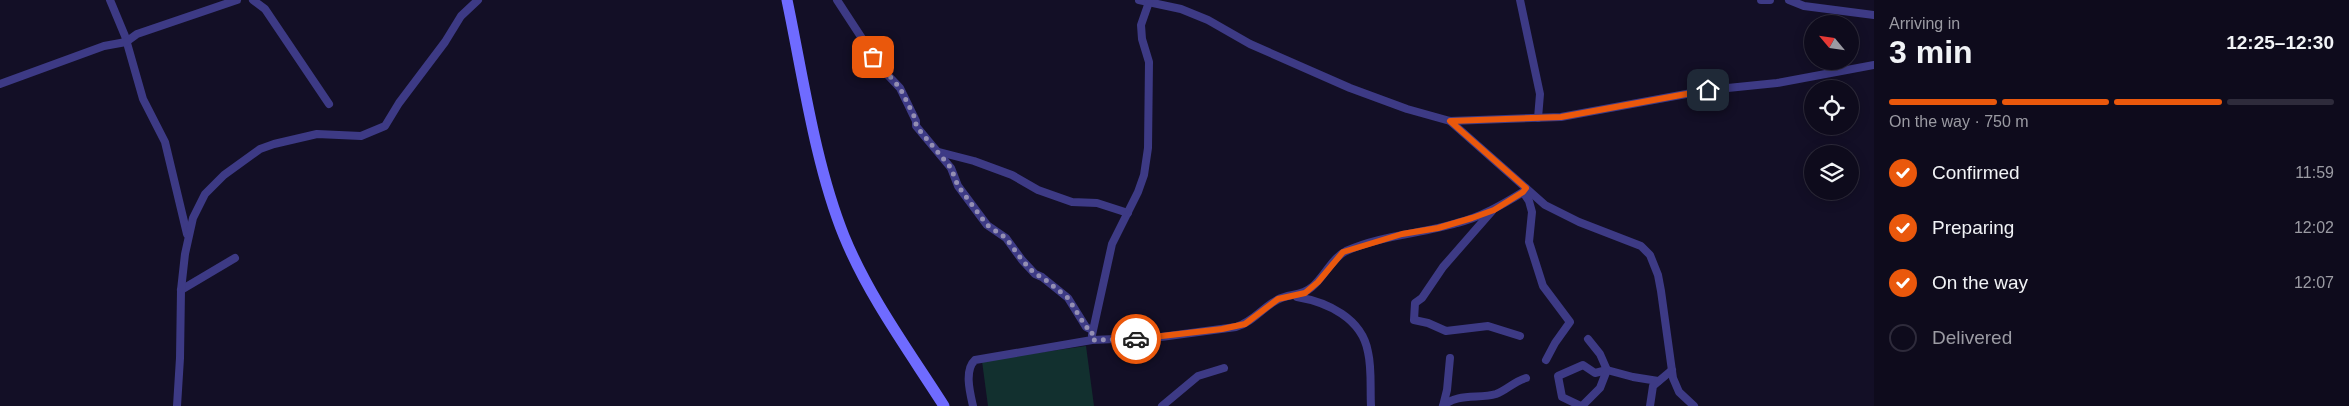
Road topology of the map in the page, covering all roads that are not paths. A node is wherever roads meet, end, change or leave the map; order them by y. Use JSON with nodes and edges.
{"nodes":[{"id":1,"x":110,"y":0,"type":"edge"},
{"id":2,"x":237,"y":0,"type":"edge"},
{"id":3,"x":253,"y":0,"type":"edge"},
{"id":4,"x":478,"y":0,"type":"edge"},
{"id":5,"x":787,"y":0,"type":"edge"},
{"id":6,"x":837,"y":0,"type":"edge"},
{"id":7,"x":1139,"y":0,"type":"edge"},
{"id":8,"x":1520,"y":0,"type":"edge"},
{"id":9,"x":1761,"y":0,"type":"edge"},
{"id":10,"x":1770,"y":0,"type":"edge"},
{"id":11,"x":1789,"y":0,"type":"edge"},
{"id":12,"x":1154,"y":1,"type":"edge"},
{"id":13,"x":1874,"y":15,"type":"edge"},
{"id":14,"x":126,"y":42,"type":"junction"},
{"id":15,"x":1874,"y":65,"type":"edge"},
{"id":16,"x":0,"y":84,"type":"edge"},
{"id":17,"x":329,"y":104,"type":"dead end"},
{"id":18,"x":1538,"y":118,"type":"junction"},
{"id":19,"x":1450,"y":121,"type":"junction"},
{"id":20,"x":939,"y":152,"type":"junction"},
{"id":21,"x":1524,"y":190,"type":"junction"},
{"id":22,"x":1494,"y":210,"type":"junction"},
{"id":23,"x":1128,"y":213,"type":"junction"},
{"id":24,"x":188,"y":237,"type":"junction"},
{"id":25,"x":235,"y":258,"type":"dead end"},
{"id":26,"x":181,"y":290,"type":"junction"},
{"id":27,"x":1294,"y":296,"type":"junction"},
{"id":28,"x":1092,"y":330,"type":"junction"},
{"id":29,"x":1520,"y":336,"type":"dead end"},
{"id":30,"x":1588,"y":339,"type":"dead end"},
{"id":31,"x":1092,"y":340,"type":"junction"},
{"id":32,"x":1450,"y":358,"type":"dead end"},
{"id":33,"x":1546,"y":360,"type":"dead end"},
{"id":34,"x":1224,"y":368,"type":"dead end"},
{"id":35,"x":1607,"y":370,"type":"junction"},
{"id":36,"x":1672,"y":370,"type":"junction"},
{"id":37,"x":1526,"y":378,"type":"dead end"},
{"id":38,"x":1658,"y":381,"type":"junction"},
{"id":39,"x":177,"y":406,"type":"edge"},
{"id":40,"x":944,"y":406,"type":"edge"},
{"id":41,"x":973,"y":406,"type":"edge"},
{"id":42,"x":1162,"y":406,"type":"edge"},
{"id":43,"x":1371,"y":406,"type":"edge"},
{"id":44,"x":1443,"y":406,"type":"edge"},
{"id":45,"x":1581,"y":406,"type":"edge"},
{"id":46,"x":1650,"y":406,"type":"edge"},
{"id":47,"x":1694,"y":406,"type":"edge"}],
"edges":[{"from":1,"to":14,"type":"street"},
{"from":2,"to":14,"type":"street"},
{"from":3,"to":17,"type":"street"},
{"from":4,"to":24,"type":"street"},
{"from":5,"to":40,"type":"main road"},
{"from":6,"to":20,"type":"street"},
{"from":7,"to":12,"type":"street"},
{"from":8,"to":18,"type":"street"},
{"from":9,"to":10,"type":"street"},
{"from":11,"to":13,"type":"street"},
{"from":12,"to":19,"type":"street"},
{"from":12,"to":23,"type":"street"},
{"from":14,"to":16,"type":"street"},
{"from":14,"to":24,"type":"street"},
{"from":15,"to":18,"type":"street"},
{"from":18,"to":19,"type":"street"},
{"from":19,"to":21,"type":"street"},
{"from":20,"to":23,"type":"street"},
{"from":20,"to":28,"type":"street"},
{"from":21,"to":22,"type":"street"},
{"from":21,"to":33,"type":"street"},
{"from":21,"to":36,"type":"street"},
{"from":22,"to":27,"type":"street"},
{"from":22,"to":29,"type":"street"},
{"from":23,"to":28,"type":"street"},
{"from":24,"to":26,"type":"street"},
{"from":25,"to":26,"type":"street"},
{"from":26,"to":39,"type":"street"},
{"from":27,"to":31,"type":"street"},
{"from":27,"to":43,"type":"street"},
{"from":28,"to":31,"type":"street"},
{"from":30,"to":35,"type":"street"},
{"from":31,"to":41,"type":"street"},
{"from":32,"to":44,"type":"street"},
{"from":34,"to":42,"type":"street"},
{"from":35,"to":38,"type":"street"},
{"from":35,"to":45,"type":"street"},
{"from":35,"to":45,"type":"street"},
{"from":36,"to":38,"type":"street"},
{"from":36,"to":47,"type":"street"},
{"from":37,"to":44,"type":"street"},
{"from":38,"to":46,"type":"street"}]}
